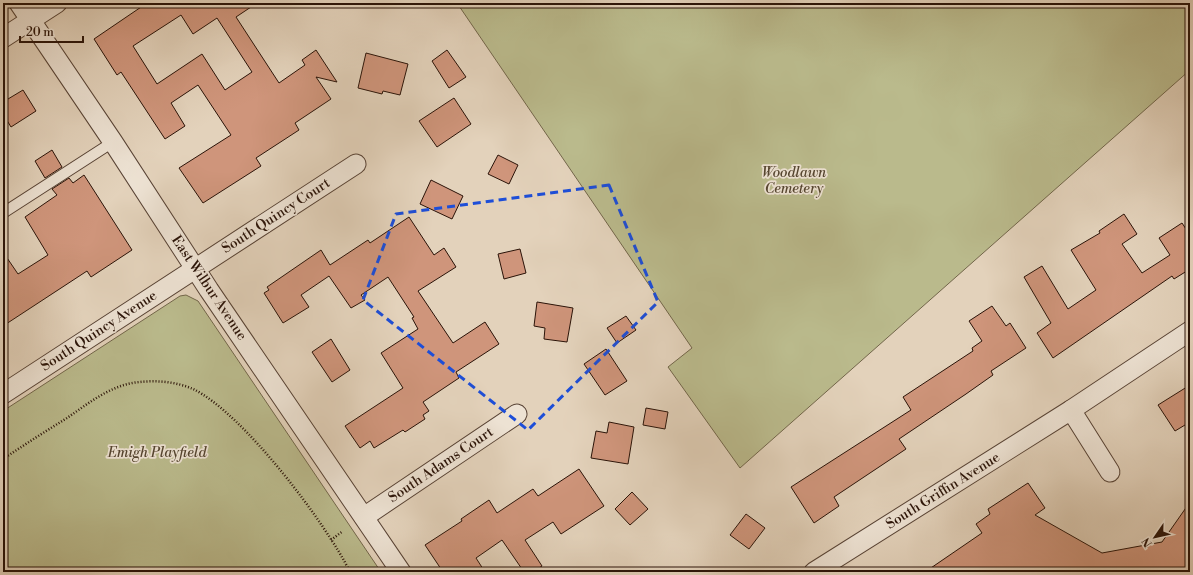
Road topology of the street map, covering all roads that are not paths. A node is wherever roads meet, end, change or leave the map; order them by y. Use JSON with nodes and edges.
{"nodes":[{"id":1,"x":19,"y":3,"type":"edge"},
{"id":2,"x":57,"y":3,"type":"edge"},
{"id":3,"x":30,"y":20,"type":"junction"},
{"id":4,"x":3,"y":38,"type":"edge"},
{"id":5,"x":112,"y":142,"type":"junction"},
{"id":6,"x":356,"y":164,"type":"dead end"},
{"id":7,"x":3,"y":213,"type":"edge"},
{"id":8,"x":195,"y":268,"type":"junction"},
{"id":9,"x":1190,"y":331,"type":"edge"},
{"id":10,"x":3,"y":394,"type":"edge"},
{"id":11,"x":1072,"y":410,"type":"junction"},
{"id":12,"x":517,"y":414,"type":"dead end"},
{"id":13,"x":1110,"y":472,"type":"dead end"},
{"id":14,"x":364,"y":517,"type":"junction"},
{"id":15,"x":401,"y":572,"type":"edge"},
{"id":16,"x":814,"y":572,"type":"edge"}],
"edges":[{"from":1,"to":3,"type":"street","name":"East Wilbur Avenue"},
{"from":2,"to":3,"type":"street"},
{"from":3,"to":4,"type":"street"},
{"from":3,"to":5,"type":"street","name":"East Wilbur Avenue"},
{"from":5,"to":7,"type":"lane"},
{"from":5,"to":8,"type":"street","name":"East Wilbur Avenue"},
{"from":6,"to":8,"type":"street","name":"South Quincy Court"},
{"from":8,"to":10,"type":"street","name":"South Quincy Avenue"},
{"from":8,"to":14,"type":"street","name":"East Wilbur Avenue"},
{"from":9,"to":11,"type":"street","name":"South Griffin Avenue"},
{"from":11,"to":13,"type":"street"},
{"from":11,"to":16,"type":"street","name":"South Griffin Avenue"},
{"from":12,"to":14,"type":"street","name":"South Adams Court"},
{"from":14,"to":15,"type":"street","name":"East Wilbur Avenue"}]}
